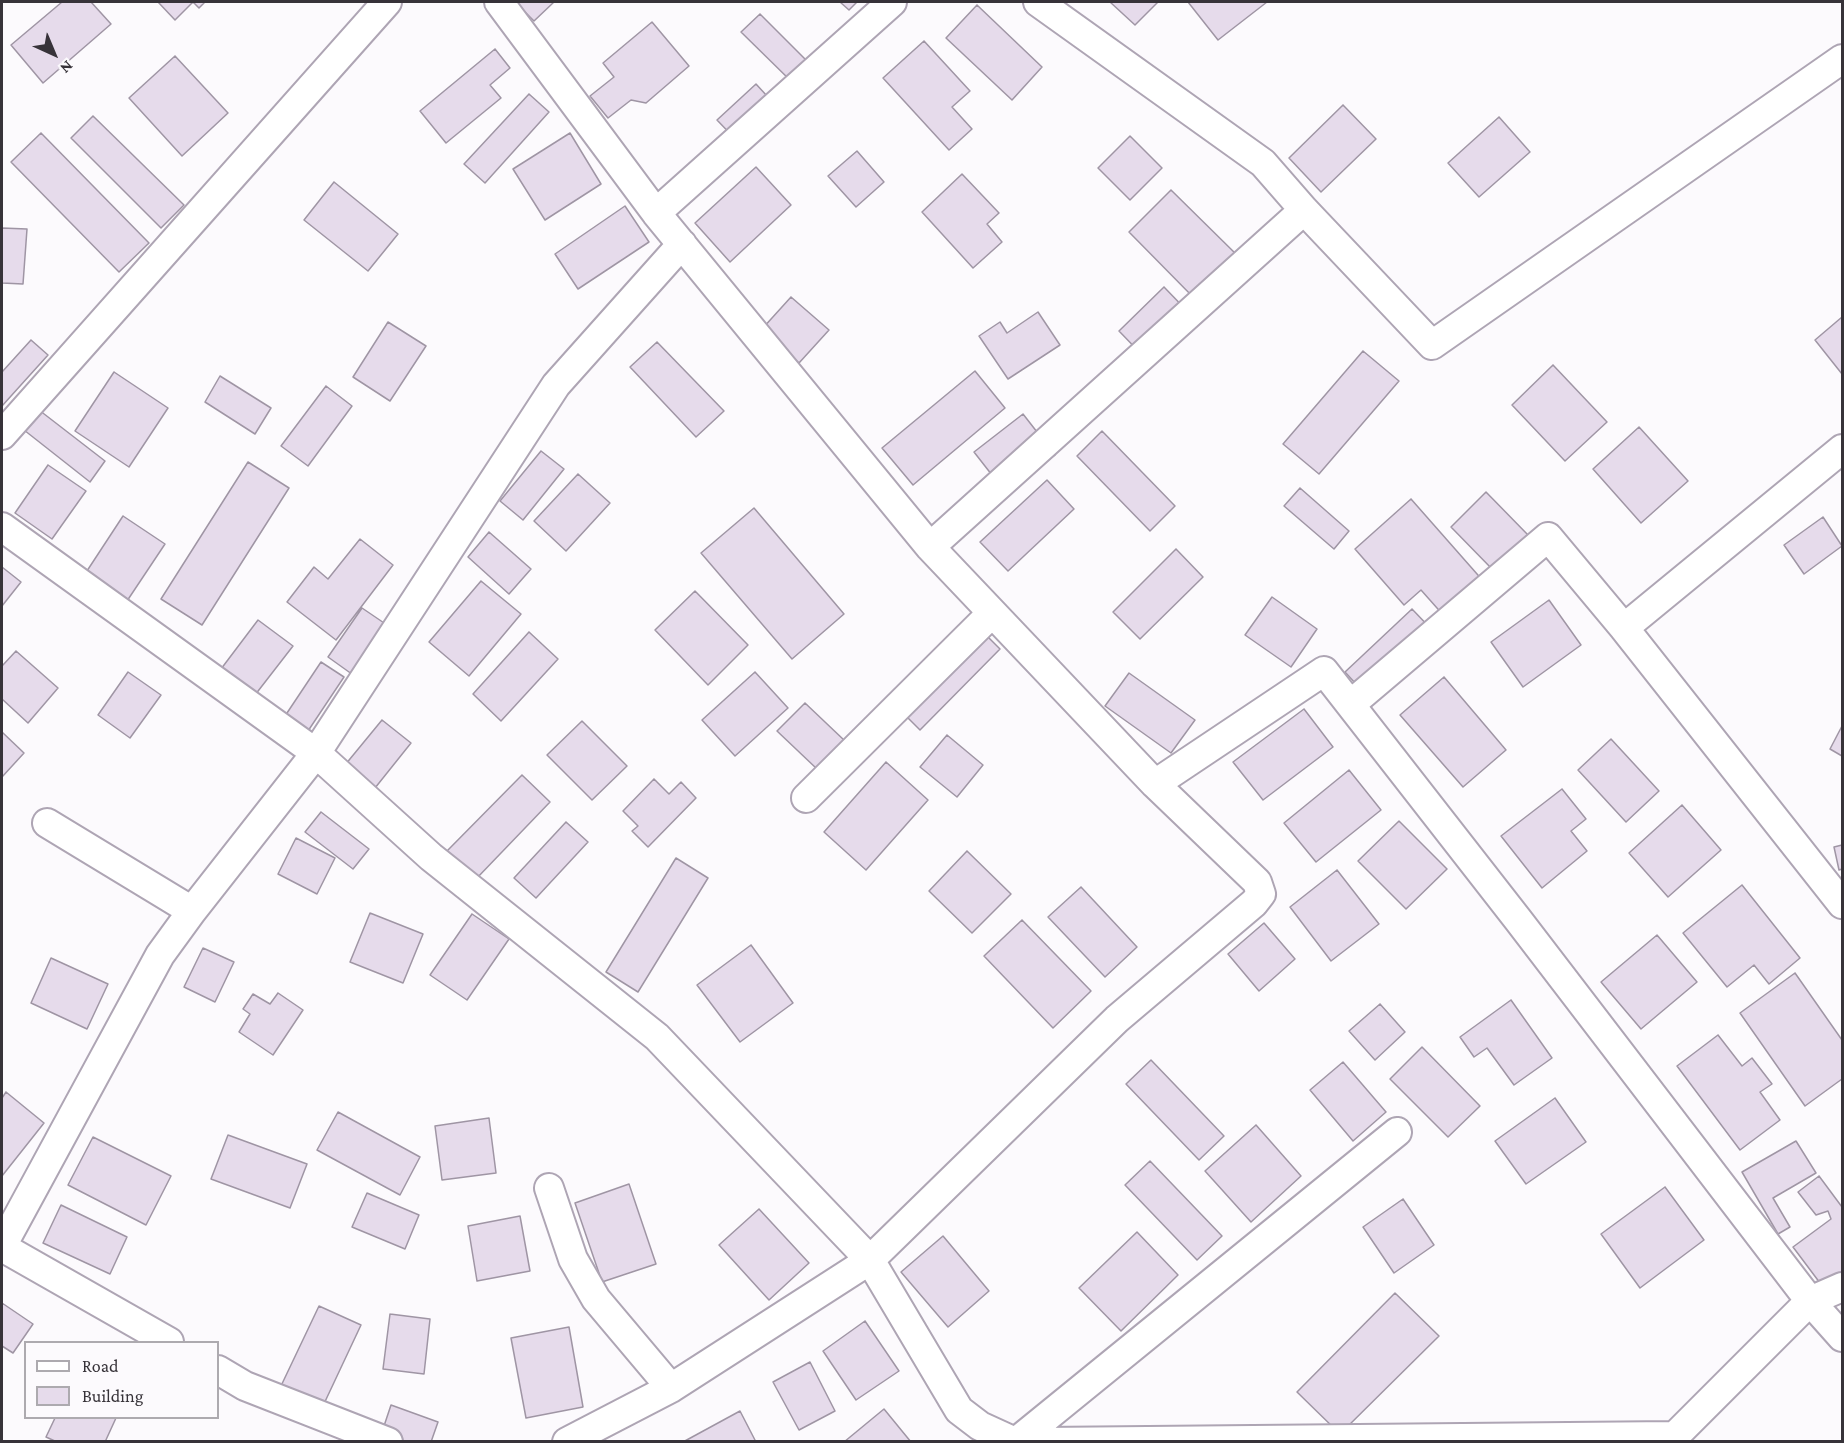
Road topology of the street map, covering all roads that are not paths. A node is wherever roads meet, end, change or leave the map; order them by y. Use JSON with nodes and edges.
{"nodes":[{"id":1,"x":387,"y":2,"type":"edge"},
{"id":2,"x":499,"y":2,"type":"edge"},
{"id":3,"x":892,"y":2,"type":"edge"},
{"id":4,"x":1038,"y":2,"type":"edge"},
{"id":5,"x":1842,"y":58,"type":"edge"},
{"id":6,"x":1304,"y":210,"type":"junction"},
{"id":7,"x":656,"y":213,"type":"junction"},
{"id":8,"x":682,"y":244,"type":"junction"},
{"id":9,"x":2,"y":435,"type":"edge"},
{"id":10,"x":1842,"y":449,"type":"edge"},
{"id":11,"x":2,"y":527,"type":"edge"},
{"id":12,"x":930,"y":547,"type":"junction"},
{"id":13,"x":992,"y":613,"type":"junction"},
{"id":14,"x":1624,"y":628,"type":"junction"},
{"id":15,"x":1351,"y":704,"type":"junction"},
{"id":16,"x":316,"y":753,"type":"junction"},
{"id":17,"x":1155,"y":784,"type":"junction"},
{"id":18,"x":806,"y":798,"type":"dead end"},
{"id":19,"x":47,"y":823,"type":"dead end"},
{"id":20,"x":1842,"y":904,"type":"edge"},
{"id":21,"x":192,"y":911,"type":"junction"},
{"id":22,"x":1397,"y":1132,"type":"dead end"},
{"id":23,"x":549,"y":1188,"type":"dead end"},
{"id":24,"x":2,"y":1246,"type":"edge"},
{"id":25,"x":870,"y":1260,"type":"junction"},
{"id":26,"x":1842,"y":1287,"type":"edge"},
{"id":27,"x":1810,"y":1301,"type":"junction"},
{"id":28,"x":1842,"y":1337,"type":"edge"},
{"id":29,"x":167,"y":1341,"type":"edge"},
{"id":30,"x":219,"y":1371,"type":"edge"},
{"id":31,"x":671,"y":1388,"type":"junction"},
{"id":32,"x":1671,"y":1439,"type":"edge"},
{"id":33,"x":388,"y":1442,"type":"edge"},
{"id":34,"x":567,"y":1442,"type":"edge"},
{"id":35,"x":1016,"y":1442,"type":"edge"},
{"id":36,"x":1043,"y":1442,"type":"edge"}],
"edges":[{"from":1,"to":9,"type":"street"},
{"from":2,"to":7,"type":"street"},
{"from":3,"to":7,"type":"street"},
{"from":4,"to":6,"type":"street"},
{"from":5,"to":6,"type":"street"},
{"from":6,"to":12,"type":"street"},
{"from":7,"to":8,"type":"street"},
{"from":8,"to":12,"type":"street"},
{"from":8,"to":16,"type":"street"},
{"from":10,"to":14,"type":"street"},
{"from":11,"to":16,"type":"street"},
{"from":12,"to":13,"type":"street"},
{"from":13,"to":17,"type":"street"},
{"from":13,"to":18,"type":"street"},
{"from":14,"to":15,"type":"street"},
{"from":14,"to":20,"type":"street"},
{"from":15,"to":17,"type":"street"},
{"from":15,"to":27,"type":"street"},
{"from":16,"to":21,"type":"street"},
{"from":16,"to":25,"type":"street"},
{"from":17,"to":25,"type":"street"},
{"from":19,"to":21,"type":"street"},
{"from":21,"to":24,"type":"street"},
{"from":22,"to":35,"type":"street"},
{"from":23,"to":31,"type":"street"},
{"from":24,"to":29,"type":"street"},
{"from":25,"to":31,"type":"street"},
{"from":25,"to":35,"type":"street"},
{"from":26,"to":27,"type":"street"},
{"from":27,"to":28,"type":"street"},
{"from":27,"to":32,"type":"street"},
{"from":30,"to":33,"type":"street"},
{"from":31,"to":34,"type":"street"},
{"from":32,"to":36,"type":"street"}]}
